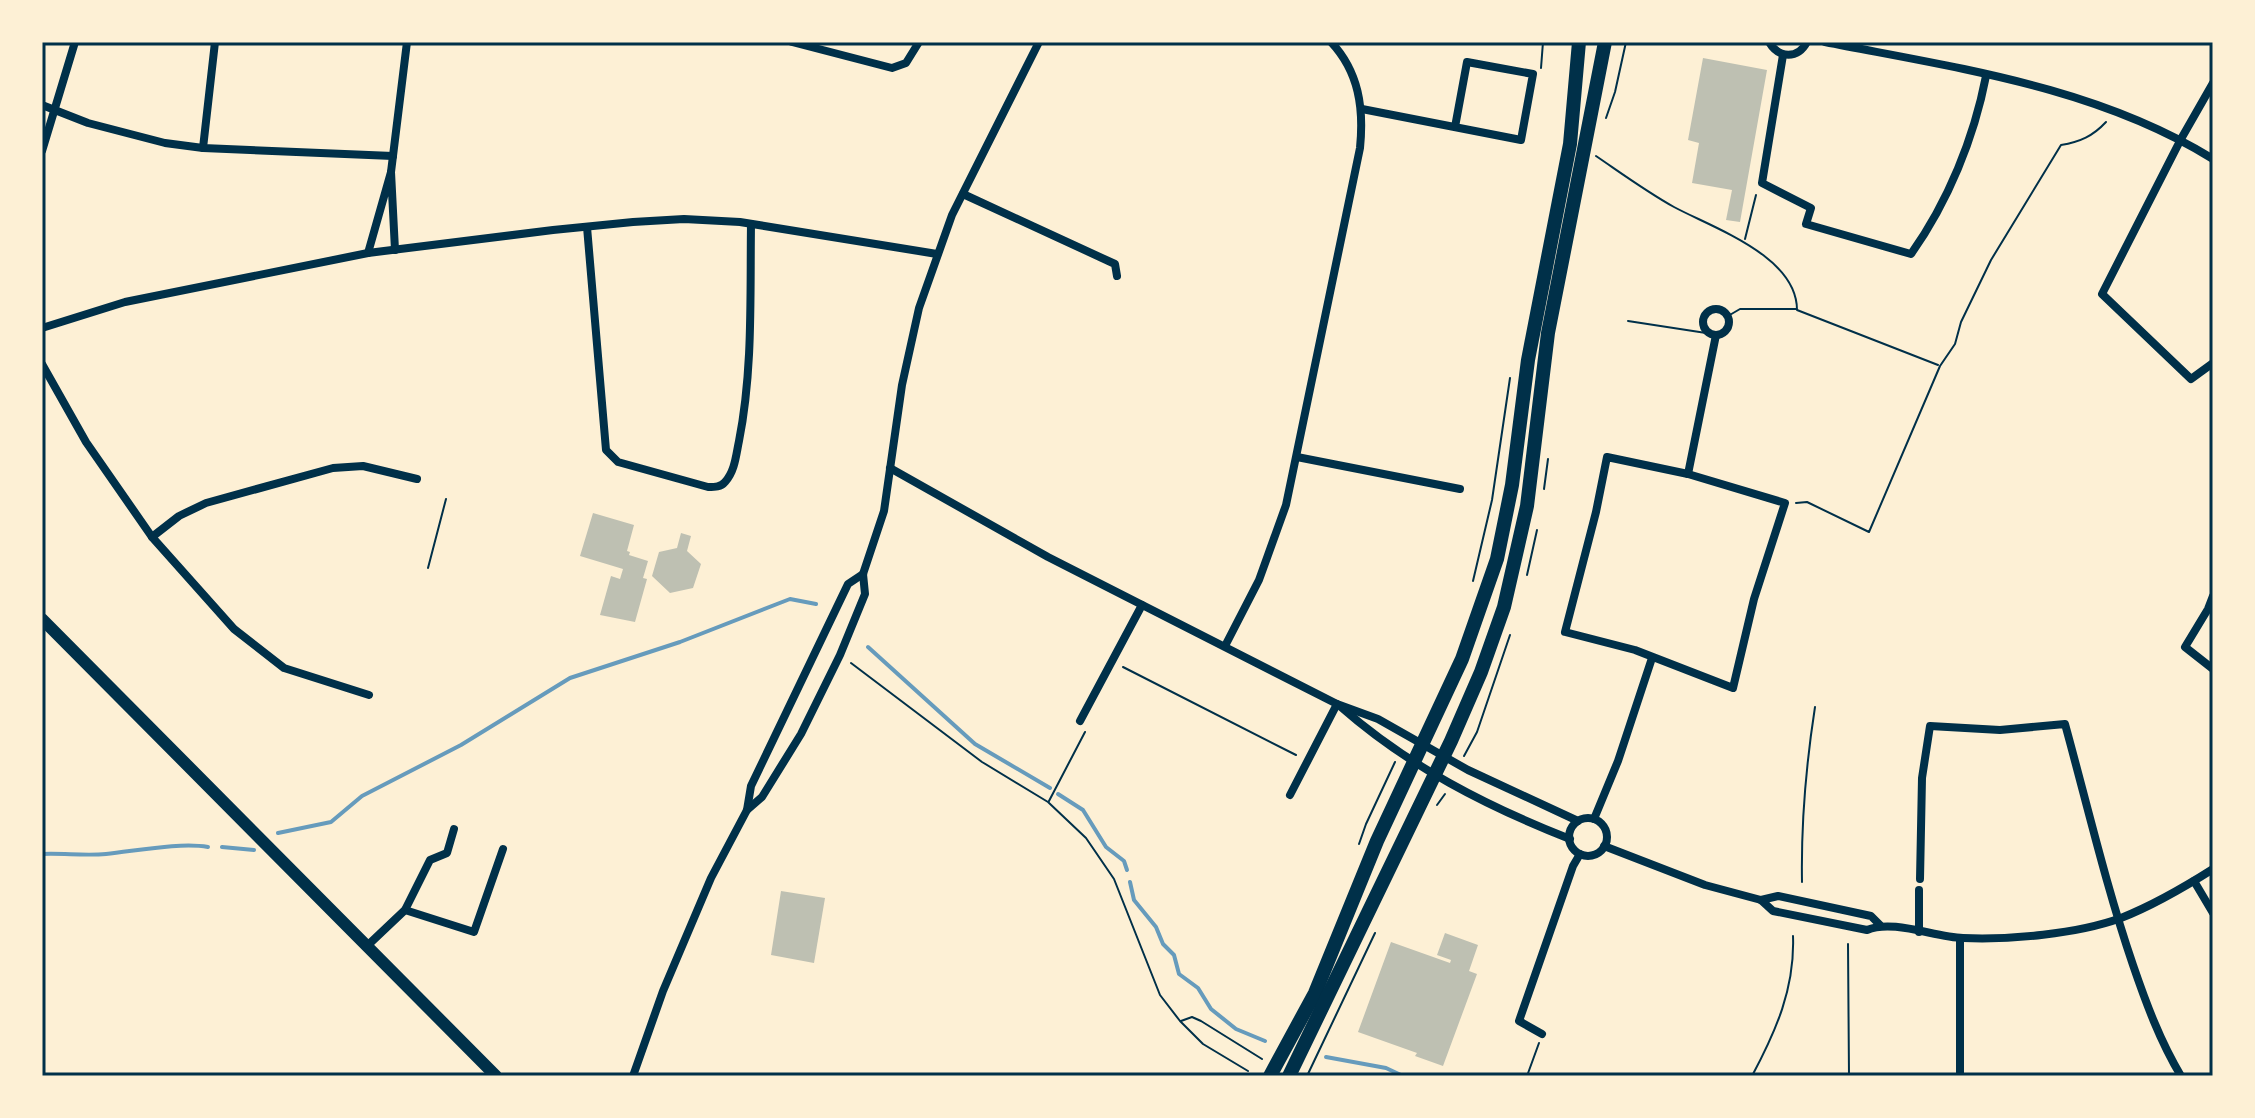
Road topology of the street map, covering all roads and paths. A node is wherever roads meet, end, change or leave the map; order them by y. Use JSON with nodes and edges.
{"nodes":[{"id":1,"x":75,"y":42,"type":"edge"},
{"id":2,"x":215,"y":42,"type":"edge"},
{"id":3,"x":407,"y":42,"type":"edge"},
{"id":4,"x":792,"y":42,"type":"edge"},
{"id":5,"x":919,"y":42,"type":"edge"},
{"id":6,"x":1039,"y":42,"type":"edge"},
{"id":7,"x":1331,"y":42,"type":"edge"},
{"id":8,"x":1543,"y":42,"type":"edge"},
{"id":9,"x":1579,"y":42,"type":"edge"},
{"id":10,"x":1605,"y":42,"type":"edge"},
{"id":11,"x":1768,"y":42,"type":"edge"},
{"id":12,"x":1807,"y":42,"type":"edge"},
{"id":13,"x":1825,"y":42,"type":"edge"},
{"id":14,"x":1783,"y":55,"type":"junction"},
{"id":15,"x":1541,"y":73,"type":"dead end"},
{"id":16,"x":1986,"y":76,"type":"junction"},
{"id":17,"x":2213,"y":83,"type":"edge"},
{"id":18,"x":42,"y":105,"type":"edge"},
{"id":19,"x":1362,"y":109,"type":"junction"},
{"id":20,"x":54,"y":110,"type":"junction"},
{"id":21,"x":2111,"y":110,"type":"junction"},
{"id":22,"x":1455,"y":127,"type":"junction"},
{"id":23,"x":2181,"y":139,"type":"junction"},
{"id":24,"x":203,"y":148,"type":"junction"},
{"id":25,"x":42,"y":151,"type":"edge"},
{"id":26,"x":393,"y":156,"type":"junction"},
{"id":27,"x":1595,"y":156,"type":"dead end"},
{"id":28,"x":2213,"y":159,"type":"edge"},
{"id":29,"x":391,"y":172,"type":"junction"},
{"id":30,"x":1762,"y":183,"type":"junction"},
{"id":31,"x":963,"y":194,"type":"junction"},
{"id":32,"x":751,"y":224,"type":"junction"},
{"id":33,"x":587,"y":227,"type":"junction"},
{"id":34,"x":1744,"y":241,"type":"junction"},
{"id":35,"x":395,"y":250,"type":"junction"},
{"id":36,"x":368,"y":253,"type":"junction"},
{"id":37,"x":937,"y":254,"type":"junction"},
{"id":38,"x":1117,"y":276,"type":"dead end"},
{"id":39,"x":1797,"y":310,"type":"junction"},
{"id":40,"x":1728,"y":316,"type":"junction"},
{"id":41,"x":1628,"y":321,"type":"dead end"},
{"id":42,"x":42,"y":328,"type":"edge"},
{"id":43,"x":1712,"y":334,"type":"junction"},
{"id":44,"x":2213,"y":363,"type":"edge"},
{"id":45,"x":42,"y":364,"type":"edge"},
{"id":46,"x":1513,"y":366,"type":"dead end"},
{"id":47,"x":1940,"y":366,"type":"junction"},
{"id":48,"x":1297,"y":457,"type":"junction"},
{"id":49,"x":890,"y":468,"type":"junction"},
{"id":50,"x":1688,"y":474,"type":"junction"},
{"id":51,"x":417,"y":479,"type":"dead end"},
{"id":52,"x":1460,"y":489,"type":"dead end"},
{"id":53,"x":446,"y":499,"type":"dead end"},
{"id":54,"x":1785,"y":503,"type":"junction"},
{"id":55,"x":152,"y":537,"type":"junction"},
{"id":56,"x":428,"y":568,"type":"dead end"},
{"id":57,"x":863,"y":574,"type":"junction"},
{"id":58,"x":1472,"y":586,"type":"dead end"},
{"id":59,"x":2213,"y":596,"type":"edge"},
{"id":60,"x":1142,"y":605,"type":"junction"},
{"id":61,"x":42,"y":619,"type":"edge"},
{"id":62,"x":1225,"y":646,"type":"junction"},
{"id":63,"x":840,"y":655,"type":"junction"},
{"id":64,"x":1652,"y":658,"type":"junction"},
{"id":65,"x":1112,"y":661,"type":"junction"},
{"id":66,"x":2213,"y":669,"type":"edge"},
{"id":67,"x":369,"y":695,"type":"dead end"},
{"id":68,"x":1337,"y":704,"type":"junction"},
{"id":69,"x":1815,"y":707,"type":"dead end"},
{"id":70,"x":1080,"y":721,"type":"joint"},
{"id":71,"x":1422,"y":745,"type":"junction"},
{"id":72,"x":1443,"y":757,"type":"junction"},
{"id":73,"x":1307,"y":761,"type":"junction"},
{"id":74,"x":1413,"y":763,"type":"junction"},
{"id":75,"x":1389,"y":773,"type":"dead end"},
{"id":76,"x":1434,"y":776,"type":"junction"},
{"id":77,"x":1290,"y":795,"type":"dead end"},
{"id":78,"x":1048,"y":802,"type":"junction"},
{"id":79,"x":747,"y":810,"type":"junction"},
{"id":80,"x":1594,"y":819,"type":"junction"},
{"id":81,"x":1578,"y":821,"type":"junction"},
{"id":82,"x":454,"y":829,"type":"dead end"},
{"id":83,"x":1570,"y":839,"type":"junction"},
{"id":84,"x":1604,"y":846,"type":"junction"},
{"id":85,"x":503,"y":849,"type":"dead end"},
{"id":86,"x":1358,"y":850,"type":"dead end"},
{"id":87,"x":1580,"y":854,"type":"junction"},
{"id":88,"x":2213,"y":869,"type":"edge"},
{"id":89,"x":1920,"y":879,"type":"dead end"},
{"id":90,"x":2194,"y":881,"type":"junction"},
{"id":91,"x":1802,"y":882,"type":"dead end"},
{"id":92,"x":1919,"y":890,"type":"dead end"},
{"id":93,"x":1761,"y":900,"type":"junction"},
{"id":94,"x":405,"y":910,"type":"junction"},
{"id":95,"x":2213,"y":913,"type":"edge"},
{"id":96,"x":2118,"y":919,"type":"junction"},
{"id":97,"x":1880,"y":925,"type":"junction"},
{"id":98,"x":1378,"y":926,"type":"dead end"},
{"id":99,"x":1919,"y":932,"type":"junction"},
{"id":100,"x":1793,"y":936,"type":"dead end"},
{"id":101,"x":1960,"y":938,"type":"junction"},
{"id":102,"x":1848,"y":944,"type":"dead end"},
{"id":103,"x":367,"y":946,"type":"junction"},
{"id":104,"x":1180,"y":1021,"type":"junction"},
{"id":105,"x":1542,"y":1034,"type":"joint"},
{"id":106,"x":1267,"y":1051,"type":"dead end"},
{"id":107,"x":1263,"y":1059,"type":"junction"},
{"id":108,"x":1248,"y":1071,"type":"dead end"},
{"id":109,"x":1266,"y":1071,"type":"edge"},
{"id":110,"x":496,"y":1076,"type":"edge"},
{"id":111,"x":633,"y":1076,"type":"edge"},
{"id":112,"x":1289,"y":1076,"type":"edge"},
{"id":113,"x":1307,"y":1076,"type":"edge"},
{"id":114,"x":1527,"y":1076,"type":"edge"},
{"id":115,"x":1752,"y":1076,"type":"edge"},
{"id":116,"x":1849,"y":1076,"type":"edge"},
{"id":117,"x":1960,"y":1076,"type":"edge"},
{"id":118,"x":2181,"y":1076,"type":"edge"}],
"edges":[{"from":1,"to":20,"type":"street"},
{"from":2,"to":24,"type":"street"},
{"from":3,"to":26,"type":"street"},
{"from":4,"to":5,"type":"street"},
{"from":6,"to":31,"type":"street"},
{"from":7,"to":19,"type":"street"},
{"from":8,"to":15,"type":"path"},
{"from":9,"to":71,"type":"main road"},
{"from":10,"to":72,"type":"main road"},
{"from":11,"to":14,"type":"street"},
{"from":12,"to":14,"type":"street"},
{"from":13,"to":16,"type":"street"},
{"from":14,"to":30,"type":"street"},
{"from":16,"to":21,"type":"street"},
{"from":16,"to":30,"type":"street"},
{"from":17,"to":23,"type":"street"},
{"from":18,"to":20,"type":"street"},
{"from":19,"to":22,"type":"street"},
{"from":19,"to":48,"type":"street"},
{"from":20,"to":24,"type":"street"},
{"from":20,"to":25,"type":"street"},
{"from":21,"to":23,"type":"street"},
{"from":21,"to":47,"type":"path"},
{"from":22,"to":22,"type":"street"},
{"from":23,"to":28,"type":"street"},
{"from":23,"to":44,"type":"street"},
{"from":24,"to":26,"type":"street"},
{"from":26,"to":29,"type":"street"},
{"from":27,"to":34,"type":"path"},
{"from":29,"to":35,"type":"street"},
{"from":29,"to":36,"type":"street"},
{"from":30,"to":34,"type":"path"},
{"from":31,"to":37,"type":"street"},
{"from":31,"to":38,"type":"street"},
{"from":32,"to":33,"type":"street"},
{"from":32,"to":33,"type":"street"},
{"from":32,"to":37,"type":"street"},
{"from":33,"to":35,"type":"street"},
{"from":34,"to":39,"type":"path"},
{"from":35,"to":36,"type":"street"},
{"from":36,"to":42,"type":"street"},
{"from":37,"to":49,"type":"street"},
{"from":39,"to":40,"type":"path"},
{"from":39,"to":47,"type":"path"},
{"from":40,"to":43,"type":"street"},
{"from":40,"to":43,"type":"street"},
{"from":41,"to":43,"type":"path"},
{"from":43,"to":50,"type":"street"},
{"from":45,"to":55,"type":"street"},
{"from":46,"to":58,"type":"path"},
{"from":47,"to":54,"type":"path"},
{"from":48,"to":52,"type":"street"},
{"from":48,"to":62,"type":"street"},
{"from":49,"to":57,"type":"street"},
{"from":49,"to":60,"type":"street"},
{"from":50,"to":54,"type":"street"},
{"from":50,"to":64,"type":"street"},
{"from":51,"to":55,"type":"street"},
{"from":53,"to":56,"type":"path"},
{"from":54,"to":64,"type":"street"},
{"from":55,"to":67,"type":"street"},
{"from":57,"to":63,"type":"street"},
{"from":57,"to":79,"type":"street"},
{"from":59,"to":66,"type":"street"},
{"from":60,"to":62,"type":"street"},
{"from":60,"to":65,"type":"street"},
{"from":61,"to":103,"type":"main road"},
{"from":62,"to":68,"type":"street"},
{"from":63,"to":78,"type":"path"},
{"from":63,"to":79,"type":"street"},
{"from":64,"to":80,"type":"street"},
{"from":65,"to":70,"type":"street"},
{"from":65,"to":73,"type":"path"},
{"from":68,"to":71,"type":"street"},
{"from":68,"to":73,"type":"street"},
{"from":68,"to":74,"type":"street"},
{"from":69,"to":91,"type":"path"},
{"from":70,"to":78,"type":"path"},
{"from":71,"to":72,"type":"street"},
{"from":71,"to":74,"type":"main road"},
{"from":72,"to":76,"type":"main road"},
{"from":72,"to":81,"type":"street"},
{"from":73,"to":77,"type":"street"},
{"from":74,"to":76,"type":"street"},
{"from":74,"to":109,"type":"main road"},
{"from":75,"to":86,"type":"path"},
{"from":76,"to":83,"type":"street"},
{"from":76,"to":112,"type":"main road"},
{"from":78,"to":104,"type":"path"},
{"from":79,"to":111,"type":"street"},
{"from":80,"to":81,"type":"street"},
{"from":80,"to":84,"type":"street"},
{"from":81,"to":83,"type":"street"},
{"from":82,"to":94,"type":"street"},
{"from":83,"to":87,"type":"street"},
{"from":84,"to":87,"type":"street"},
{"from":84,"to":93,"type":"street"},
{"from":85,"to":94,"type":"street"},
{"from":87,"to":105,"type":"street"},
{"from":88,"to":90,"type":"street"},
{"from":89,"to":96,"type":"street"},
{"from":90,"to":95,"type":"street"},
{"from":90,"to":96,"type":"street"},
{"from":92,"to":99,"type":"street"},
{"from":93,"to":97,"type":"street"},
{"from":93,"to":97,"type":"street"},
{"from":94,"to":103,"type":"street"},
{"from":96,"to":101,"type":"street"},
{"from":96,"to":118,"type":"street"},
{"from":97,"to":99,"type":"street"},
{"from":98,"to":113,"type":"path"},
{"from":99,"to":101,"type":"street"},
{"from":100,"to":115,"type":"path"},
{"from":101,"to":117,"type":"street"},
{"from":102,"to":116,"type":"path"},
{"from":103,"to":110,"type":"main road"},
{"from":104,"to":107,"type":"path"},
{"from":104,"to":108,"type":"path"},
{"from":105,"to":114,"type":"path"},
{"from":106,"to":107,"type":"path"},
{"from":107,"to":109,"type":"path"}]}
